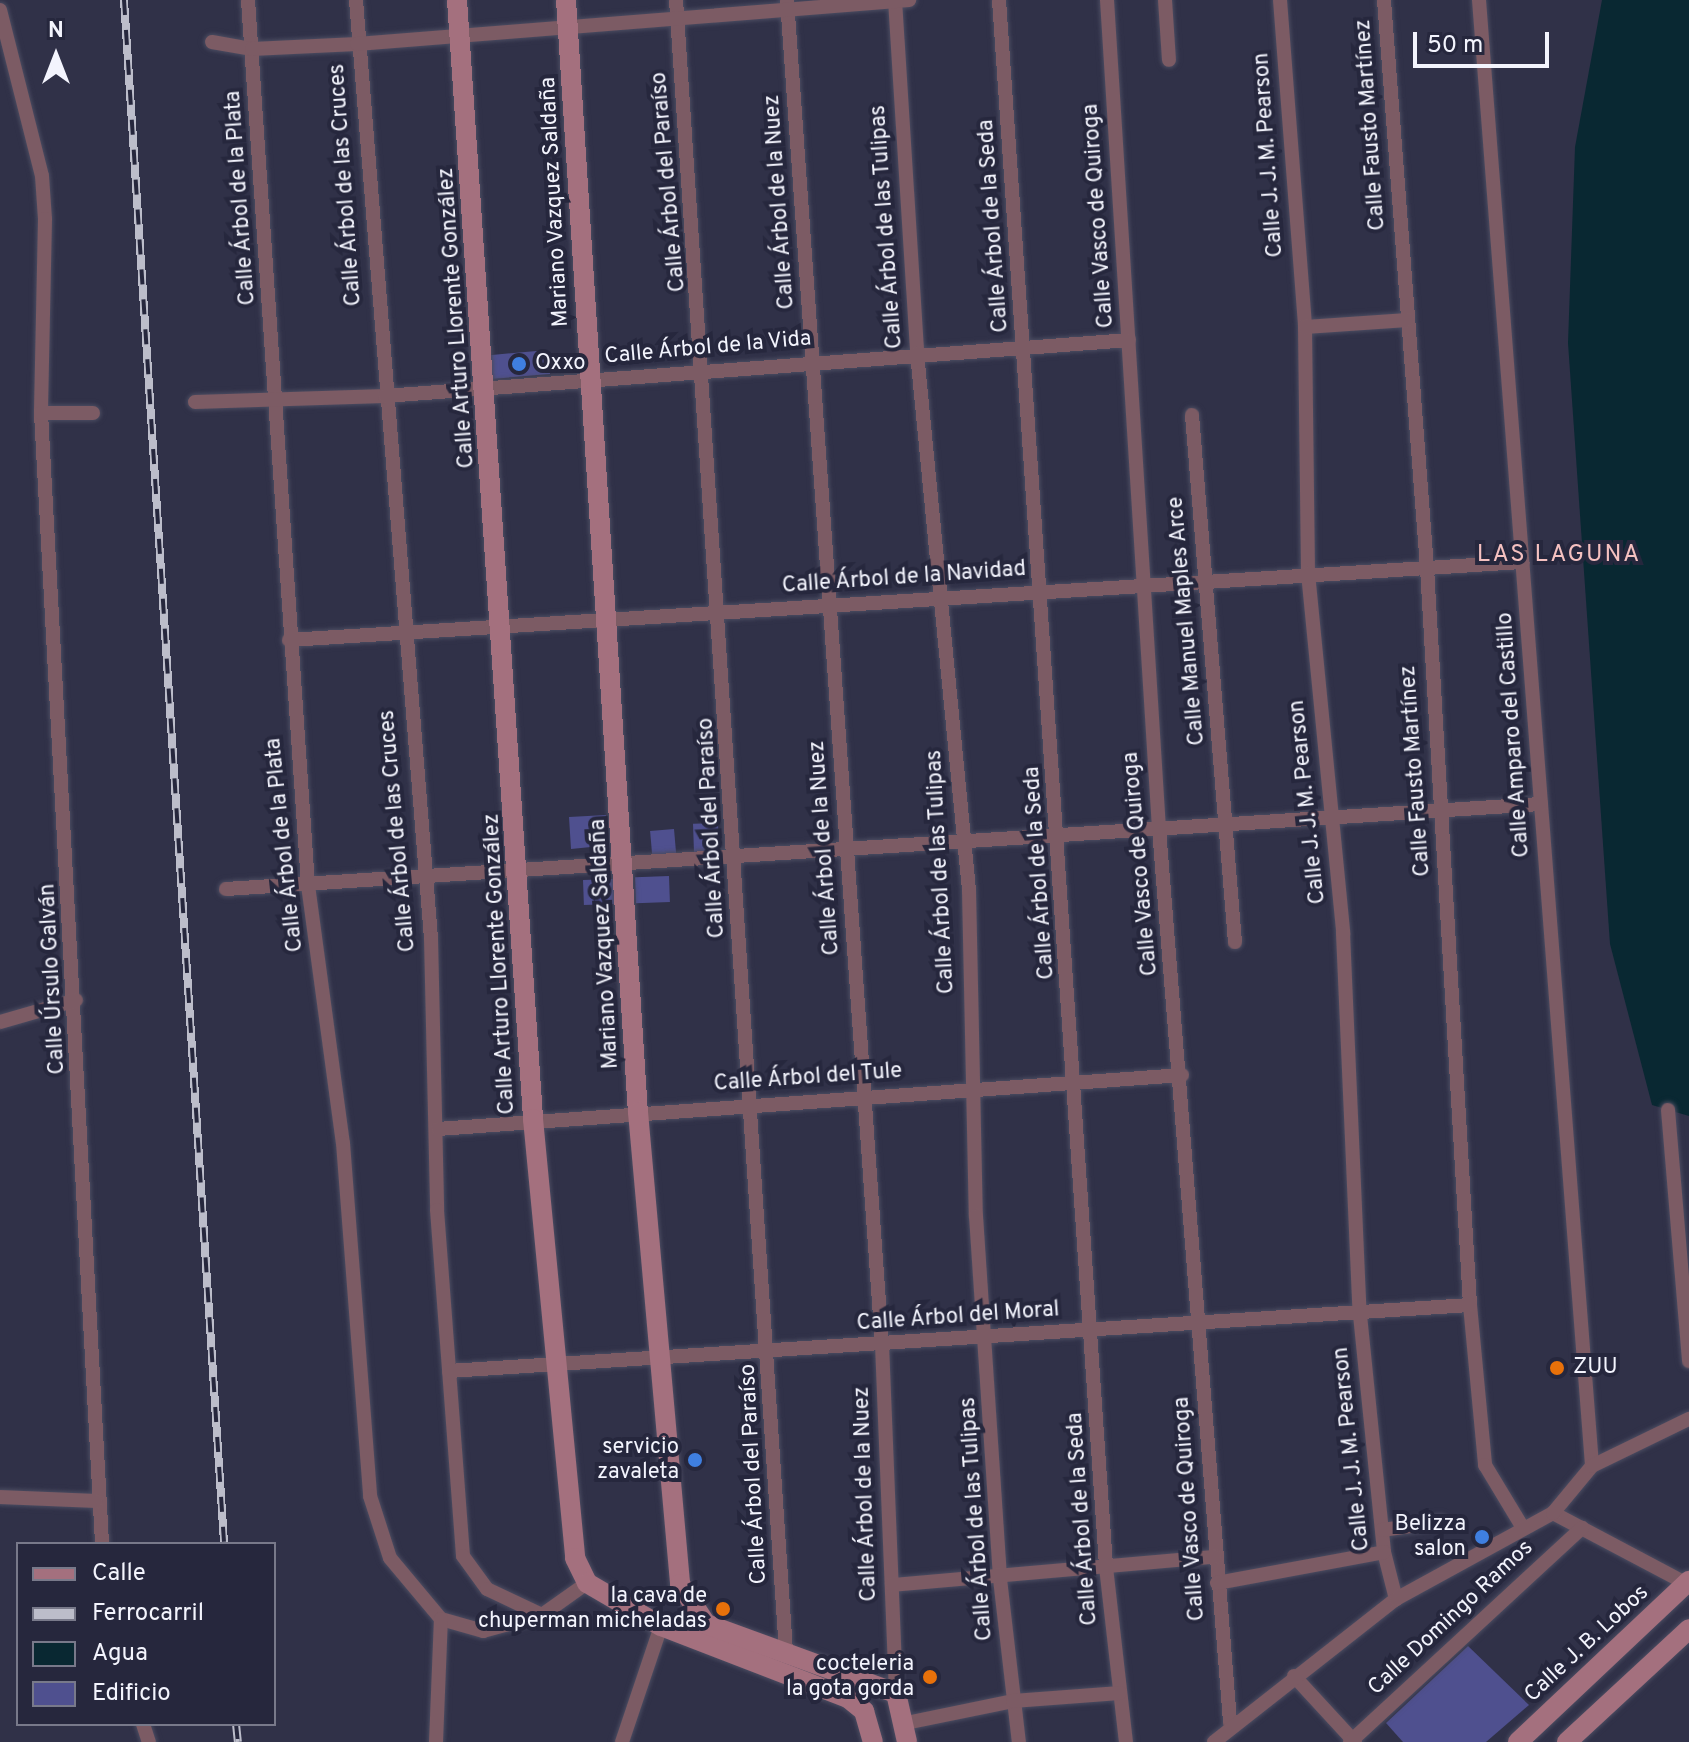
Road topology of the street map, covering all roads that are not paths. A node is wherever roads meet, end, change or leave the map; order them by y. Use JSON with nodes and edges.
{"nodes":[{"id":1,"x":248,"y":0,"type":"edge"},
{"id":2,"x":356,"y":0,"type":"edge"},
{"id":3,"x":457,"y":0,"type":"edge"},
{"id":4,"x":566,"y":0,"type":"edge"},
{"id":5,"x":895,"y":0,"type":"edge"},
{"id":6,"x":909,"y":0,"type":"edge"},
{"id":7,"x":999,"y":0,"type":"edge"},
{"id":8,"x":1107,"y":0,"type":"edge"},
{"id":9,"x":1165,"y":0,"type":"edge"},
{"id":10,"x":1280,"y":0,"type":"edge"},
{"id":11,"x":1384,"y":0,"type":"edge"},
{"id":12,"x":1479,"y":0,"type":"edge"},
{"id":13,"x":788,"y":5,"type":"edge"},
{"id":14,"x":677,"y":8,"type":"edge"},
{"id":15,"x":0,"y":10,"type":"edge"},
{"id":16,"x":568,"y":29,"type":"junction"},
{"id":17,"x":459,"y":36,"type":"junction"},
{"id":18,"x":212,"y":42,"type":"dead end"},
{"id":19,"x":357,"y":44,"type":"junction"},
{"id":20,"x":252,"y":49,"type":"junction"},
{"id":21,"x":1169,"y":60,"type":"dead end"},
{"id":22,"x":1408,"y":320,"type":"junction"},
{"id":23,"x":1305,"y":327,"type":"junction"},
{"id":24,"x":1129,"y":340,"type":"junction"},
{"id":25,"x":1026,"y":348,"type":"junction"},
{"id":26,"x":917,"y":353,"type":"junction"},
{"id":27,"x":815,"y":360,"type":"junction"},
{"id":28,"x":706,"y":370,"type":"junction"},
{"id":29,"x":590,"y":381,"type":"junction"},
{"id":30,"x":486,"y":389,"type":"junction"},
{"id":31,"x":385,"y":396,"type":"junction"},
{"id":32,"x":278,"y":401,"type":"junction"},
{"id":33,"x":195,"y":402,"type":"dead end"},
{"id":34,"x":41,"y":413,"type":"junction"},
{"id":35,"x":93,"y":413,"type":"dead end"},
{"id":36,"x":1192,"y":415,"type":"dead end"},
{"id":37,"x":1523,"y":562,"type":"junction"},
{"id":38,"x":1427,"y":568,"type":"junction"},
{"id":39,"x":1308,"y":573,"type":"junction"},
{"id":40,"x":1205,"y":578,"type":"junction"},
{"id":41,"x":1141,"y":583,"type":"junction"},
{"id":42,"x":1042,"y":590,"type":"junction"},
{"id":43,"x":943,"y":599,"type":"junction"},
{"id":44,"x":829,"y":604,"type":"junction"},
{"id":45,"x":721,"y":612,"type":"junction"},
{"id":46,"x":609,"y":621,"type":"junction"},
{"id":47,"x":505,"y":627,"type":"junction"},
{"id":48,"x":402,"y":632,"type":"junction"},
{"id":49,"x":289,"y":640,"type":"junction"},
{"id":50,"x":1541,"y":804,"type":"junction"},
{"id":51,"x":1438,"y":810,"type":"junction"},
{"id":52,"x":1332,"y":818,"type":"junction"},
{"id":53,"x":1225,"y":824,"type":"junction"},
{"id":54,"x":1159,"y":829,"type":"junction"},
{"id":55,"x":1059,"y":834,"type":"junction"},
{"id":56,"x":965,"y":841,"type":"junction"},
{"id":57,"x":849,"y":850,"type":"junction"},
{"id":58,"x":735,"y":859,"type":"junction"},
{"id":59,"x":626,"y":867,"type":"junction"},
{"id":60,"x":520,"y":874,"type":"junction"},
{"id":61,"x":426,"y":876,"type":"junction"},
{"id":62,"x":308,"y":885,"type":"junction"},
{"id":63,"x":226,"y":889,"type":"dead end"},
{"id":64,"x":1235,"y":942,"type":"dead end"},
{"id":65,"x":76,"y":1000,"type":"junction"},
{"id":66,"x":0,"y":1022,"type":"edge"},
{"id":67,"x":1182,"y":1075,"type":"junction"},
{"id":68,"x":1077,"y":1080,"type":"junction"},
{"id":69,"x":970,"y":1087,"type":"junction"},
{"id":70,"x":861,"y":1097,"type":"junction"},
{"id":71,"x":751,"y":1104,"type":"junction"},
{"id":72,"x":1668,"y":1110,"type":"dead end"},
{"id":73,"x":638,"y":1112,"type":"junction"},
{"id":74,"x":533,"y":1119,"type":"junction"},
{"id":75,"x":438,"y":1129,"type":"junction"},
{"id":76,"x":1470,"y":1305,"type":"junction"},
{"id":77,"x":1360,"y":1315,"type":"junction"},
{"id":78,"x":1200,"y":1325,"type":"junction"},
{"id":79,"x":1092,"y":1331,"type":"junction"},
{"id":80,"x":988,"y":1337,"type":"junction"},
{"id":81,"x":882,"y":1344,"type":"junction"},
{"id":82,"x":769,"y":1351,"type":"junction"},
{"id":83,"x":661,"y":1358,"type":"junction"},
{"id":84,"x":1689,"y":1361,"type":"edge"},
{"id":85,"x":556,"y":1364,"type":"junction"},
{"id":86,"x":449,"y":1371,"type":"junction"},
{"id":87,"x":1689,"y":1419,"type":"edge"},
{"id":88,"x":1592,"y":1466,"type":"junction"},
{"id":89,"x":0,"y":1497,"type":"edge"},
{"id":90,"x":96,"y":1501,"type":"junction"},
{"id":91,"x":1553,"y":1513,"type":"junction"},
{"id":92,"x":1440,"y":1522,"type":"dead end"},
{"id":93,"x":1523,"y":1528,"type":"junction"},
{"id":94,"x":1582,"y":1528,"type":"junction"},
{"id":95,"x":1382,"y":1530,"type":"junction"},
{"id":96,"x":102,"y":1542,"type":"edge"},
{"id":97,"x":1384,"y":1552,"type":"junction"},
{"id":98,"x":1215,"y":1557,"type":"junction"},
{"id":99,"x":1106,"y":1567,"type":"junction"},
{"id":100,"x":1000,"y":1579,"type":"junction"},
{"id":101,"x":587,"y":1583,"type":"junction"},
{"id":102,"x":1217,"y":1583,"type":"junction"},
{"id":103,"x":1688,"y":1583,"type":"edge"},
{"id":104,"x":892,"y":1585,"type":"junction"},
{"id":105,"x":1396,"y":1599,"type":"junction"},
{"id":106,"x":542,"y":1615,"type":"junction"},
{"id":107,"x":441,"y":1619,"type":"junction"},
{"id":108,"x":661,"y":1626,"type":"junction"},
{"id":109,"x":1688,"y":1634,"type":"edge"},
{"id":110,"x":786,"y":1653,"type":"junction"},
{"id":111,"x":1294,"y":1676,"type":"junction"},
{"id":112,"x":896,"y":1693,"type":"junction"},
{"id":113,"x":1120,"y":1693,"type":"junction"},
{"id":114,"x":1013,"y":1701,"type":"junction"},
{"id":115,"x":1230,"y":1722,"type":"junction"},
{"id":116,"x":907,"y":1732,"type":"edge"},
{"id":117,"x":1353,"y":1741,"type":"edge"},
{"id":118,"x":436,"y":1742,"type":"edge"},
{"id":119,"x":622,"y":1742,"type":"edge"},
{"id":120,"x":873,"y":1742,"type":"edge"},
{"id":121,"x":1019,"y":1742,"type":"edge"},
{"id":122,"x":1126,"y":1742,"type":"edge"},
{"id":123,"x":1214,"y":1742,"type":"edge"},
{"id":124,"x":1518,"y":1742,"type":"edge"},
{"id":125,"x":1567,"y":1742,"type":"edge"}],
"edges":[{"from":1,"to":20,"type":"street","name":"Calle Árbol de la Plata"},
{"from":2,"to":19,"type":"street","name":"Calle Árbol de las Cruces"},
{"from":3,"to":17,"type":"street","name":"Calle Arturo Llorente González"},
{"from":4,"to":16,"type":"street","name":"Mariano Vazquez Saldaña"},
{"from":5,"to":6,"type":"street"},
{"from":5,"to":13,"type":"street"},
{"from":5,"to":26,"type":"street","name":"Calle Árbol de las Tulipas"},
{"from":7,"to":25,"type":"street","name":"Calle Árbol de la Seda"},
{"from":8,"to":24,"type":"street","name":"Calle Vasco de Quiroga"},
{"from":9,"to":21,"type":"street"},
{"from":10,"to":23,"type":"street","name":"Calle J. J. M. Pearson"},
{"from":11,"to":22,"type":"street","name":"Calle Fausto Martínez"},
{"from":12,"to":37,"type":"street","name":"Calle Amparo del Castillo"},
{"from":13,"to":14,"type":"street"},
{"from":13,"to":27,"type":"street","name":"Calle Árbol de la Nuez"},
{"from":14,"to":16,"type":"street"},
{"from":14,"to":28,"type":"street","name":"Calle Árbol del Paraíso"},
{"from":15,"to":34,"type":"street","name":"Calle Úrsulo Galván"},
{"from":16,"to":17,"type":"street"},
{"from":16,"to":29,"type":"street","name":"Mariano Vazquez Saldaña"},
{"from":17,"to":19,"type":"street"},
{"from":17,"to":30,"type":"street","name":"Calle Arturo Llorente González"},
{"from":18,"to":20,"type":"street"},
{"from":19,"to":20,"type":"street"},
{"from":19,"to":31,"type":"street","name":"Calle Árbol de las Cruces"},
{"from":20,"to":32,"type":"street","name":"Calle Árbol de la Plata"},
{"from":22,"to":23,"type":"street"},
{"from":22,"to":38,"type":"street","name":"Calle Fausto Martínez"},
{"from":23,"to":39,"type":"street","name":"Calle J. J. M. Pearson"},
{"from":24,"to":25,"type":"street","name":"Calle Árbol de la Vida"},
{"from":24,"to":41,"type":"street","name":"Calle Vasco de Quiroga"},
{"from":25,"to":26,"type":"street","name":"Calle Árbol de la Vida"},
{"from":25,"to":42,"type":"street","name":"Calle Árbol de la Seda"},
{"from":26,"to":27,"type":"street","name":"Calle Árbol de la Vida"},
{"from":26,"to":43,"type":"street","name":"Calle Árbol de las Tulipas"},
{"from":27,"to":28,"type":"street","name":"Calle Árbol de la Vida"},
{"from":27,"to":44,"type":"street","name":"Calle Árbol de la Nuez"},
{"from":28,"to":29,"type":"street","name":"Calle Árbol de la Vida"},
{"from":28,"to":45,"type":"street","name":"Calle Árbol del Paraíso"},
{"from":29,"to":30,"type":"street","name":"Calle Árbol de la Vida"},
{"from":29,"to":46,"type":"street","name":"Mariano Vazquez Saldaña"},
{"from":30,"to":31,"type":"street","name":"Calle Árbol de la Vida"},
{"from":30,"to":47,"type":"street","name":"Calle Arturo Llorente González"},
{"from":31,"to":32,"type":"street","name":"Calle Árbol de la Vida"},
{"from":31,"to":48,"type":"street","name":"Calle Árbol de las Cruces"},
{"from":32,"to":33,"type":"street","name":"Calle Árbol de la Vida"},
{"from":32,"to":49,"type":"street","name":"Calle Árbol de la Plata"},
{"from":34,"to":35,"type":"street"},
{"from":34,"to":65,"type":"street","name":"Calle Úrsulo Galván"},
{"from":36,"to":40,"type":"street","name":"Calle Manuel Maples Arce"},
{"from":37,"to":38,"type":"street","name":"Calle Árbol de la Navidad"},
{"from":37,"to":50,"type":"street","name":"Calle Amparo del Castillo"},
{"from":38,"to":39,"type":"street","name":"Calle Árbol de la Navidad"},
{"from":38,"to":51,"type":"street","name":"Calle Fausto Martínez"},
{"from":39,"to":40,"type":"street","name":"Calle Árbol de la Navidad"},
{"from":39,"to":52,"type":"street","name":"Calle J. J. M. Pearson"},
{"from":40,"to":41,"type":"street","name":"Calle Árbol de la Navidad"},
{"from":40,"to":53,"type":"street","name":"Calle Manuel Maples Arce"},
{"from":41,"to":42,"type":"street","name":"Calle Árbol de la Navidad"},
{"from":41,"to":54,"type":"street","name":"Calle Vasco de Quiroga"},
{"from":42,"to":43,"type":"street","name":"Calle Árbol de la Navidad"},
{"from":42,"to":55,"type":"street","name":"Calle Árbol de la Seda"},
{"from":43,"to":44,"type":"street","name":"Calle Árbol de la Navidad"},
{"from":43,"to":56,"type":"street","name":"Calle Árbol de las Tulipas"},
{"from":44,"to":45,"type":"street","name":"Calle Árbol de la Navidad"},
{"from":44,"to":57,"type":"street","name":"Calle Árbol de la Nuez"},
{"from":45,"to":46,"type":"street","name":"Calle Árbol de la Navidad"},
{"from":45,"to":58,"type":"street","name":"Calle Árbol del Paraíso"},
{"from":46,"to":47,"type":"street","name":"Calle Árbol de la Navidad"},
{"from":46,"to":59,"type":"street","name":"Mariano Vazquez Saldaña"},
{"from":47,"to":48,"type":"street","name":"Calle Árbol de la Navidad"},
{"from":47,"to":60,"type":"street","name":"Calle Arturo Llorente González"},
{"from":48,"to":49,"type":"street","name":"Calle Árbol de la Navidad"},
{"from":48,"to":61,"type":"street","name":"Calle Árbol de las Cruces"},
{"from":49,"to":62,"type":"street","name":"Calle Árbol de la Plata"},
{"from":50,"to":51,"type":"street"},
{"from":50,"to":88,"type":"street","name":"Calle Amparo del Castillo"},
{"from":51,"to":52,"type":"street"},
{"from":51,"to":76,"type":"street","name":"Calle Fausto Martínez"},
{"from":52,"to":53,"type":"street"},
{"from":52,"to":77,"type":"street","name":"Calle J. J. M. Pearson"},
{"from":53,"to":54,"type":"street"},
{"from":53,"to":64,"type":"street","name":"Calle Manuel Maples Arce"},
{"from":54,"to":55,"type":"street"},
{"from":54,"to":67,"type":"street","name":"Calle Vasco de Quiroga"},
{"from":55,"to":56,"type":"street"},
{"from":55,"to":68,"type":"street","name":"Calle Árbol de la Seda"},
{"from":56,"to":57,"type":"street"},
{"from":56,"to":69,"type":"street","name":"Calle Árbol de las Tulipas"},
{"from":57,"to":58,"type":"street"},
{"from":57,"to":70,"type":"street","name":"Calle Árbol de la Nuez"},
{"from":58,"to":59,"type":"street"},
{"from":58,"to":71,"type":"street","name":"Calle Árbol del Paraíso"},
{"from":59,"to":60,"type":"street"},
{"from":59,"to":73,"type":"street","name":"Mariano Vazquez Saldaña"},
{"from":60,"to":61,"type":"street"},
{"from":60,"to":74,"type":"street","name":"Calle Arturo Llorente González"},
{"from":61,"to":62,"type":"street"},
{"from":61,"to":75,"type":"street","name":"Calle Árbol de las Cruces"},
{"from":62,"to":63,"type":"street"},
{"from":62,"to":107,"type":"street","name":"Calle Árbol de la Plata"},
{"from":65,"to":66,"type":"street"},
{"from":65,"to":90,"type":"street","name":"Calle Úrsulo Galván"},
{"from":67,"to":68,"type":"street","name":"Calle Árbol del Tule"},
{"from":67,"to":78,"type":"street","name":"Calle Vasco de Quiroga"},
{"from":68,"to":69,"type":"street","name":"Calle Árbol del Tule"},
{"from":68,"to":79,"type":"street","name":"Calle Árbol de la Seda"},
{"from":69,"to":70,"type":"street","name":"Calle Árbol del Tule"},
{"from":69,"to":80,"type":"street","name":"Calle Árbol de las Tulipas"},
{"from":70,"to":71,"type":"street","name":"Calle Árbol del Tule"},
{"from":70,"to":81,"type":"street","name":"Calle Árbol de la Nuez"},
{"from":71,"to":73,"type":"street","name":"Calle Árbol del Tule"},
{"from":71,"to":82,"type":"street","name":"Calle Árbol del Paraíso"},
{"from":72,"to":84,"type":"street"},
{"from":73,"to":74,"type":"street","name":"Calle Árbol del Tule"},
{"from":73,"to":83,"type":"street","name":"Mariano Vazquez Saldaña"},
{"from":74,"to":75,"type":"street","name":"Calle Árbol del Tule"},
{"from":74,"to":85,"type":"street","name":"Calle Arturo Llorente González"},
{"from":75,"to":86,"type":"street","name":"Calle Árbol de las Cruces"},
{"from":76,"to":77,"type":"street","name":"Calle Árbol del Moral"},
{"from":76,"to":93,"type":"street","name":"Calle Fausto Martínez"},
{"from":77,"to":78,"type":"street","name":"Calle Árbol del Moral"},
{"from":77,"to":95,"type":"street","name":"Calle J. J. M. Pearson"},
{"from":78,"to":79,"type":"street","name":"Calle Árbol del Moral"},
{"from":78,"to":98,"type":"street","name":"Calle Vasco de Quiroga"},
{"from":79,"to":80,"type":"street","name":"Calle Árbol del Moral"},
{"from":79,"to":99,"type":"street","name":"Calle Árbol de la Seda"},
{"from":80,"to":81,"type":"street","name":"Calle Árbol del Moral"},
{"from":80,"to":100,"type":"street","name":"Calle Árbol de las Tulipas"},
{"from":81,"to":82,"type":"street","name":"Calle Árbol del Moral"},
{"from":81,"to":104,"type":"street","name":"Calle Árbol de la Nuez"},
{"from":82,"to":83,"type":"street","name":"Calle Árbol del Moral"},
{"from":82,"to":110,"type":"street","name":"Calle Árbol del Paraíso"},
{"from":83,"to":85,"type":"street","name":"Calle Árbol del Moral"},
{"from":83,"to":110,"type":"street","name":"Mariano Vazquez Saldaña"},
{"from":85,"to":86,"type":"street","name":"Calle Árbol del Moral"},
{"from":85,"to":101,"type":"street","name":"Calle Arturo Llorente González"},
{"from":86,"to":106,"type":"street","name":"Calle Árbol de las Cruces"},
{"from":87,"to":88,"type":"street"},
{"from":88,"to":91,"type":"street"},
{"from":89,"to":90,"type":"street"},
{"from":90,"to":96,"type":"street","name":"Calle Úrsulo Galván"},
{"from":91,"to":93,"type":"street"},
{"from":91,"to":94,"type":"street"},
{"from":92,"to":95,"type":"street"},
{"from":93,"to":105,"type":"street"},
{"from":94,"to":103,"type":"street"},
{"from":94,"to":117,"type":"street","name":"Calle Domingo Ramos"},
{"from":95,"to":97,"type":"street","name":"Calle J. J. M. Pearson"},
{"from":97,"to":102,"type":"street"},
{"from":97,"to":105,"type":"street","name":"Calle J. J. M. Pearson"},
{"from":98,"to":99,"type":"street"},
{"from":98,"to":102,"type":"street","name":"Calle Vasco de Quiroga"},
{"from":99,"to":100,"type":"street"},
{"from":99,"to":113,"type":"street","name":"Calle Árbol de la Seda"},
{"from":100,"to":104,"type":"street"},
{"from":100,"to":114,"type":"street","name":"Calle Árbol de las Tulipas"},
{"from":101,"to":106,"type":"street"},
{"from":101,"to":108,"type":"street"},
{"from":102,"to":115,"type":"street","name":"Calle Vasco de Quiroga"},
{"from":103,"to":124,"type":"street","name":"Calle J. B. Lobos"},
{"from":104,"to":112,"type":"street","name":"Calle Árbol de la Nuez"},
{"from":105,"to":111,"type":"street"},
{"from":106,"to":107,"type":"street"},
{"from":107,"to":118,"type":"street"},
{"from":108,"to":119,"type":"street"},
{"from":108,"to":120,"type":"street"},
{"from":109,"to":125,"type":"street"},
{"from":110,"to":112,"type":"street","name":"Mariano Vazquez Saldaña"},
{"from":111,"to":115,"type":"street"},
{"from":111,"to":117,"type":"street"},
{"from":112,"to":116,"type":"street"},
{"from":113,"to":114,"type":"street"},
{"from":113,"to":122,"type":"street","name":"Calle Árbol de la Seda"},
{"from":114,"to":116,"type":"street"},
{"from":114,"to":121,"type":"street","name":"Calle Árbol de las Tulipas"},
{"from":115,"to":123,"type":"street"}]}
